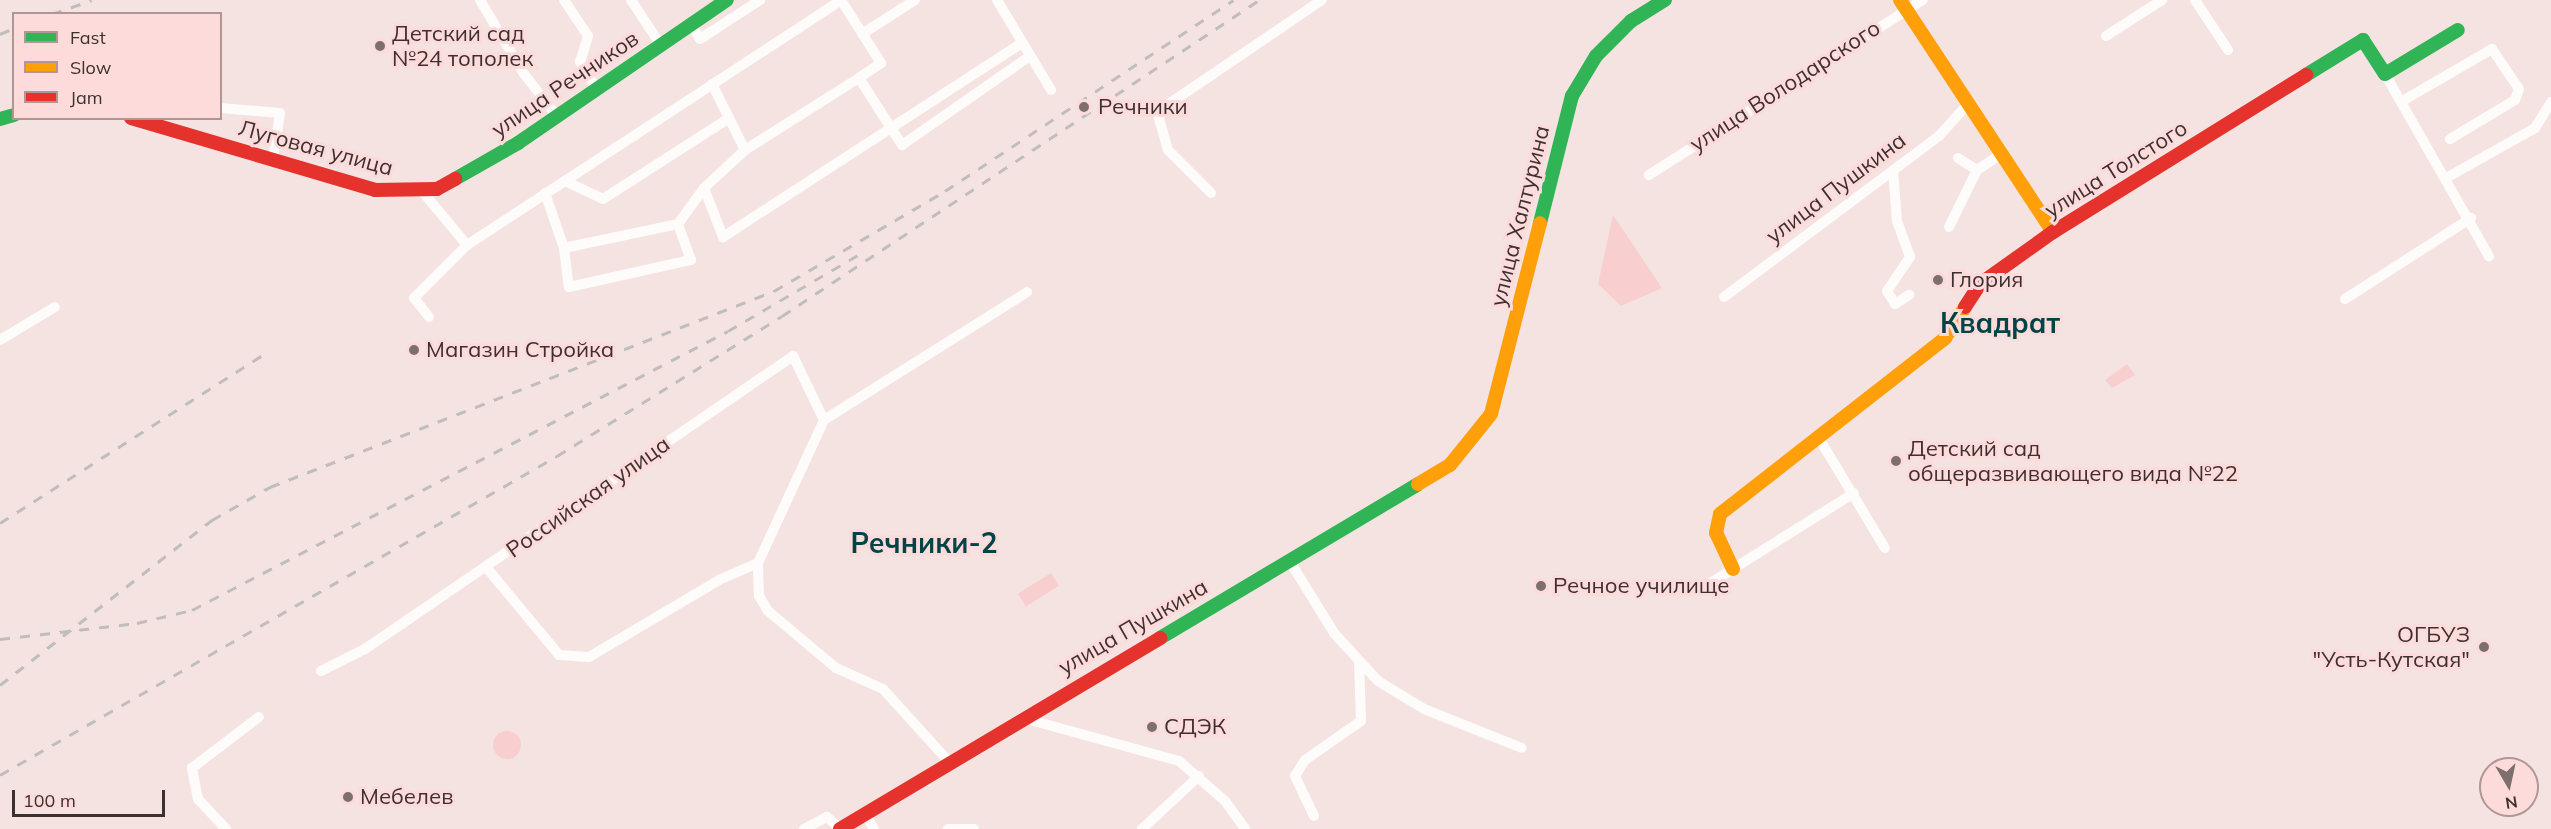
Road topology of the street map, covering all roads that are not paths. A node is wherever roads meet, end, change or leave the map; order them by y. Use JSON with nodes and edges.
{"nodes":[{"id":1,"x":480,"y":0,"type":"edge"},
{"id":2,"x":564,"y":0,"type":"edge"},
{"id":3,"x":631,"y":0,"type":"edge"},
{"id":4,"x":760,"y":0,"type":"edge"},
{"id":5,"x":841,"y":0,"type":"edge"},
{"id":6,"x":915,"y":0,"type":"edge"},
{"id":7,"x":997,"y":0,"type":"edge"},
{"id":8,"x":1322,"y":0,"type":"edge"},
{"id":9,"x":1665,"y":0,"type":"edge"},
{"id":10,"x":1923,"y":0,"type":"edge"},
{"id":11,"x":2162,"y":0,"type":"edge"},
{"id":12,"x":2195,"y":0,"type":"edge"},
{"id":13,"x":722,"y":1,"type":"edge"},
{"id":14,"x":1902,"y":4,"type":"edge"},
{"id":15,"x":691,"y":24,"type":"junction"},
{"id":16,"x":2458,"y":30,"type":"dead end"},
{"id":17,"x":862,"y":34,"type":"junction"},
{"id":18,"x":2106,"y":36,"type":"dead end"},
{"id":19,"x":1022,"y":43,"type":"junction"},
{"id":20,"x":660,"y":44,"type":"junction"},
{"id":21,"x":2228,"y":50,"type":"dead end"},
{"id":22,"x":1030,"y":56,"type":"junction"},
{"id":23,"x":2385,"y":74,"type":"junction"},
{"id":24,"x":859,"y":78,"type":"junction"},
{"id":25,"x":712,"y":84,"type":"junction"},
{"id":26,"x":596,"y":89,"type":"junction"},
{"id":27,"x":1051,"y":90,"type":"dead end"},
{"id":28,"x":2404,"y":100,"type":"junction"},
{"id":29,"x":2551,"y":102,"type":"edge"},
{"id":30,"x":1967,"y":105,"type":"junction"},
{"id":31,"x":222,"y":108,"type":"edge"},
{"id":32,"x":557,"y":116,"type":"junction"},
{"id":33,"x":729,"y":118,"type":"junction"},
{"id":34,"x":138,"y":120,"type":"edge"},
{"id":35,"x":891,"y":128,"type":"junction"},
{"id":36,"x":2450,"y":139,"type":"dead end"},
{"id":37,"x":745,"y":150,"type":"junction"},
{"id":38,"x":2000,"y":155,"type":"junction"},
{"id":39,"x":1958,"y":158,"type":"dead end"},
{"id":40,"x":273,"y":160,"type":"junction"},
{"id":41,"x":1977,"y":170,"type":"junction"},
{"id":42,"x":1893,"y":171,"type":"junction"},
{"id":43,"x":1649,"y":175,"type":"dead end"},
{"id":44,"x":2446,"y":177,"type":"junction"},
{"id":45,"x":565,"y":181,"type":"junction"},
{"id":46,"x":704,"y":188,"type":"junction"},
{"id":47,"x":422,"y":191,"type":"junction"},
{"id":48,"x":546,"y":193,"type":"junction"},
{"id":49,"x":1211,"y":193,"type":"dead end"},
{"id":50,"x":2470,"y":218,"type":"junction"},
{"id":51,"x":678,"y":224,"type":"junction"},
{"id":52,"x":1949,"y":227,"type":"dead end"},
{"id":53,"x":2053,"y":232,"type":"junction"},
{"id":54,"x":467,"y":244,"type":"junction"},
{"id":55,"x":564,"y":248,"type":"junction"},
{"id":56,"x":2489,"y":256,"type":"dead end"},
{"id":57,"x":1027,"y":292,"type":"dead end"},
{"id":58,"x":1910,"y":295,"type":"dead end"},
{"id":59,"x":1724,"y":297,"type":"dead end"},
{"id":60,"x":2345,"y":299,"type":"dead end"},
{"id":61,"x":55,"y":307,"type":"dead end"},
{"id":62,"x":429,"y":317,"type":"dead end"},
{"id":63,"x":0,"y":340,"type":"edge"},
{"id":64,"x":824,"y":420,"type":"junction"},
{"id":65,"x":1820,"y":440,"type":"junction"},
{"id":66,"x":1450,"y":465,"type":"joint"},
{"id":67,"x":1854,"y":493,"type":"junction"},
{"id":68,"x":1885,"y":548,"type":"dead end"},
{"id":69,"x":1289,"y":560,"type":"junction"},
{"id":70,"x":758,"y":563,"type":"junction"},
{"id":71,"x":486,"y":567,"type":"junction"},
{"id":72,"x":1733,"y":569,"type":"junction"},
{"id":73,"x":1709,"y":584,"type":"dead end"},
{"id":74,"x":1359,"y":661,"type":"junction"},
{"id":75,"x":321,"y":671,"type":"dead end"},
{"id":76,"x":259,"y":717,"type":"dead end"},
{"id":77,"x":1021,"y":718,"type":"junction"},
{"id":78,"x":1522,"y":747,"type":"dead end"},
{"id":79,"x":951,"y":765,"type":"junction"},
{"id":80,"x":1199,"y":776,"type":"junction"},
{"id":81,"x":865,"y":814,"type":"junction"},
{"id":82,"x":1314,"y":816,"type":"dead end"},
{"id":83,"x":226,"y":829,"type":"edge"},
{"id":84,"x":804,"y":829,"type":"edge"},
{"id":85,"x":841,"y":829,"type":"edge"},
{"id":86,"x":874,"y":829,"type":"edge"},
{"id":87,"x":948,"y":829,"type":"edge"},
{"id":88,"x":974,"y":829,"type":"edge"},
{"id":89,"x":1142,"y":829,"type":"edge"},
{"id":90,"x":1245,"y":829,"type":"edge"}],
"edges":[{"from":1,"to":32,"type":"street"},
{"from":2,"to":26,"type":"street"},
{"from":3,"to":20,"type":"street"},
{"from":4,"to":15,"type":"street"},
{"from":5,"to":17,"type":"street"},
{"from":5,"to":25,"type":"street"},
{"from":6,"to":17,"type":"street"},
{"from":7,"to":19,"type":"street"},
{"from":8,"to":49,"type":"street"},
{"from":9,"to":66,"type":"street","name":"улица Халтурина"},
{"from":10,"to":14,"type":"street","name":"улица Володарского"},
{"from":11,"to":18,"type":"street"},
{"from":12,"to":21,"type":"street"},
{"from":13,"to":15,"type":"street","name":"улица Речников"},
{"from":14,"to":30,"type":"street"},
{"from":14,"to":43,"type":"street","name":"улица Володарского"},
{"from":15,"to":20,"type":"street","name":"улица Речников"},
{"from":16,"to":23,"type":"street"},
{"from":17,"to":24,"type":"street"},
{"from":19,"to":22,"type":"street"},
{"from":19,"to":35,"type":"street"},
{"from":20,"to":26,"type":"street","name":"улица Речников"},
{"from":22,"to":27,"type":"street"},
{"from":22,"to":35,"type":"street"},
{"from":23,"to":28,"type":"street"},
{"from":23,"to":53,"type":"street","name":"улица Толстого"},
{"from":24,"to":35,"type":"street"},
{"from":24,"to":37,"type":"street"},
{"from":25,"to":33,"type":"street"},
{"from":25,"to":45,"type":"street"},
{"from":26,"to":32,"type":"street","name":"улица Речников"},
{"from":28,"to":36,"type":"street"},
{"from":28,"to":44,"type":"street"},
{"from":29,"to":44,"type":"street"},
{"from":30,"to":38,"type":"street"},
{"from":30,"to":42,"type":"street","name":"улица Пушкина"},
{"from":31,"to":40,"type":"street"},
{"from":32,"to":47,"type":"street","name":"улица Речников"},
{"from":33,"to":37,"type":"street"},
{"from":33,"to":45,"type":"street"},
{"from":34,"to":40,"type":"street","name":"Луговая улица"},
{"from":35,"to":46,"type":"street"},
{"from":37,"to":46,"type":"street"},
{"from":38,"to":41,"type":"street"},
{"from":38,"to":53,"type":"street"},
{"from":39,"to":41,"type":"street"},
{"from":40,"to":47,"type":"street","name":"Луговая улица"},
{"from":41,"to":52,"type":"street"},
{"from":42,"to":58,"type":"street"},
{"from":42,"to":59,"type":"street","name":"улица Пушкина"},
{"from":44,"to":50,"type":"street"},
{"from":45,"to":48,"type":"street"},
{"from":46,"to":51,"type":"street"},
{"from":47,"to":54,"type":"street"},
{"from":48,"to":54,"type":"street"},
{"from":48,"to":55,"type":"street"},
{"from":50,"to":56,"type":"street"},
{"from":50,"to":60,"type":"street"},
{"from":51,"to":55,"type":"street"},
{"from":51,"to":55,"type":"street"},
{"from":53,"to":65,"type":"street","name":"улица Толстого"},
{"from":54,"to":62,"type":"street"},
{"from":57,"to":64,"type":"street"},
{"from":61,"to":63,"type":"street"},
{"from":64,"to":70,"type":"street"},
{"from":64,"to":71,"type":"street","name":"Российская улица"},
{"from":65,"to":67,"type":"street"},
{"from":65,"to":72,"type":"street","name":"улица Толстого"},
{"from":66,"to":69,"type":"street","name":"улица Пушкина"},
{"from":67,"to":68,"type":"street"},
{"from":67,"to":72,"type":"street"},
{"from":69,"to":74,"type":"street"},
{"from":69,"to":77,"type":"street","name":"улица Пушкина"},
{"from":70,"to":71,"type":"street"},
{"from":70,"to":79,"type":"street"},
{"from":71,"to":75,"type":"street","name":"Российская улица"},
{"from":72,"to":73,"type":"street"},
{"from":74,"to":78,"type":"street"},
{"from":74,"to":82,"type":"street"},
{"from":76,"to":83,"type":"street"},
{"from":77,"to":79,"type":"street","name":"улица Пушкина"},
{"from":77,"to":80,"type":"street"},
{"from":79,"to":81,"type":"street","name":"улица Пушкина"},
{"from":80,"to":89,"type":"street"},
{"from":80,"to":90,"type":"street"},
{"from":81,"to":85,"type":"street","name":"улица Пушкина"},
{"from":81,"to":86,"type":"street"},
{"from":84,"to":85,"type":"street"},
{"from":87,"to":88,"type":"street"}]}
